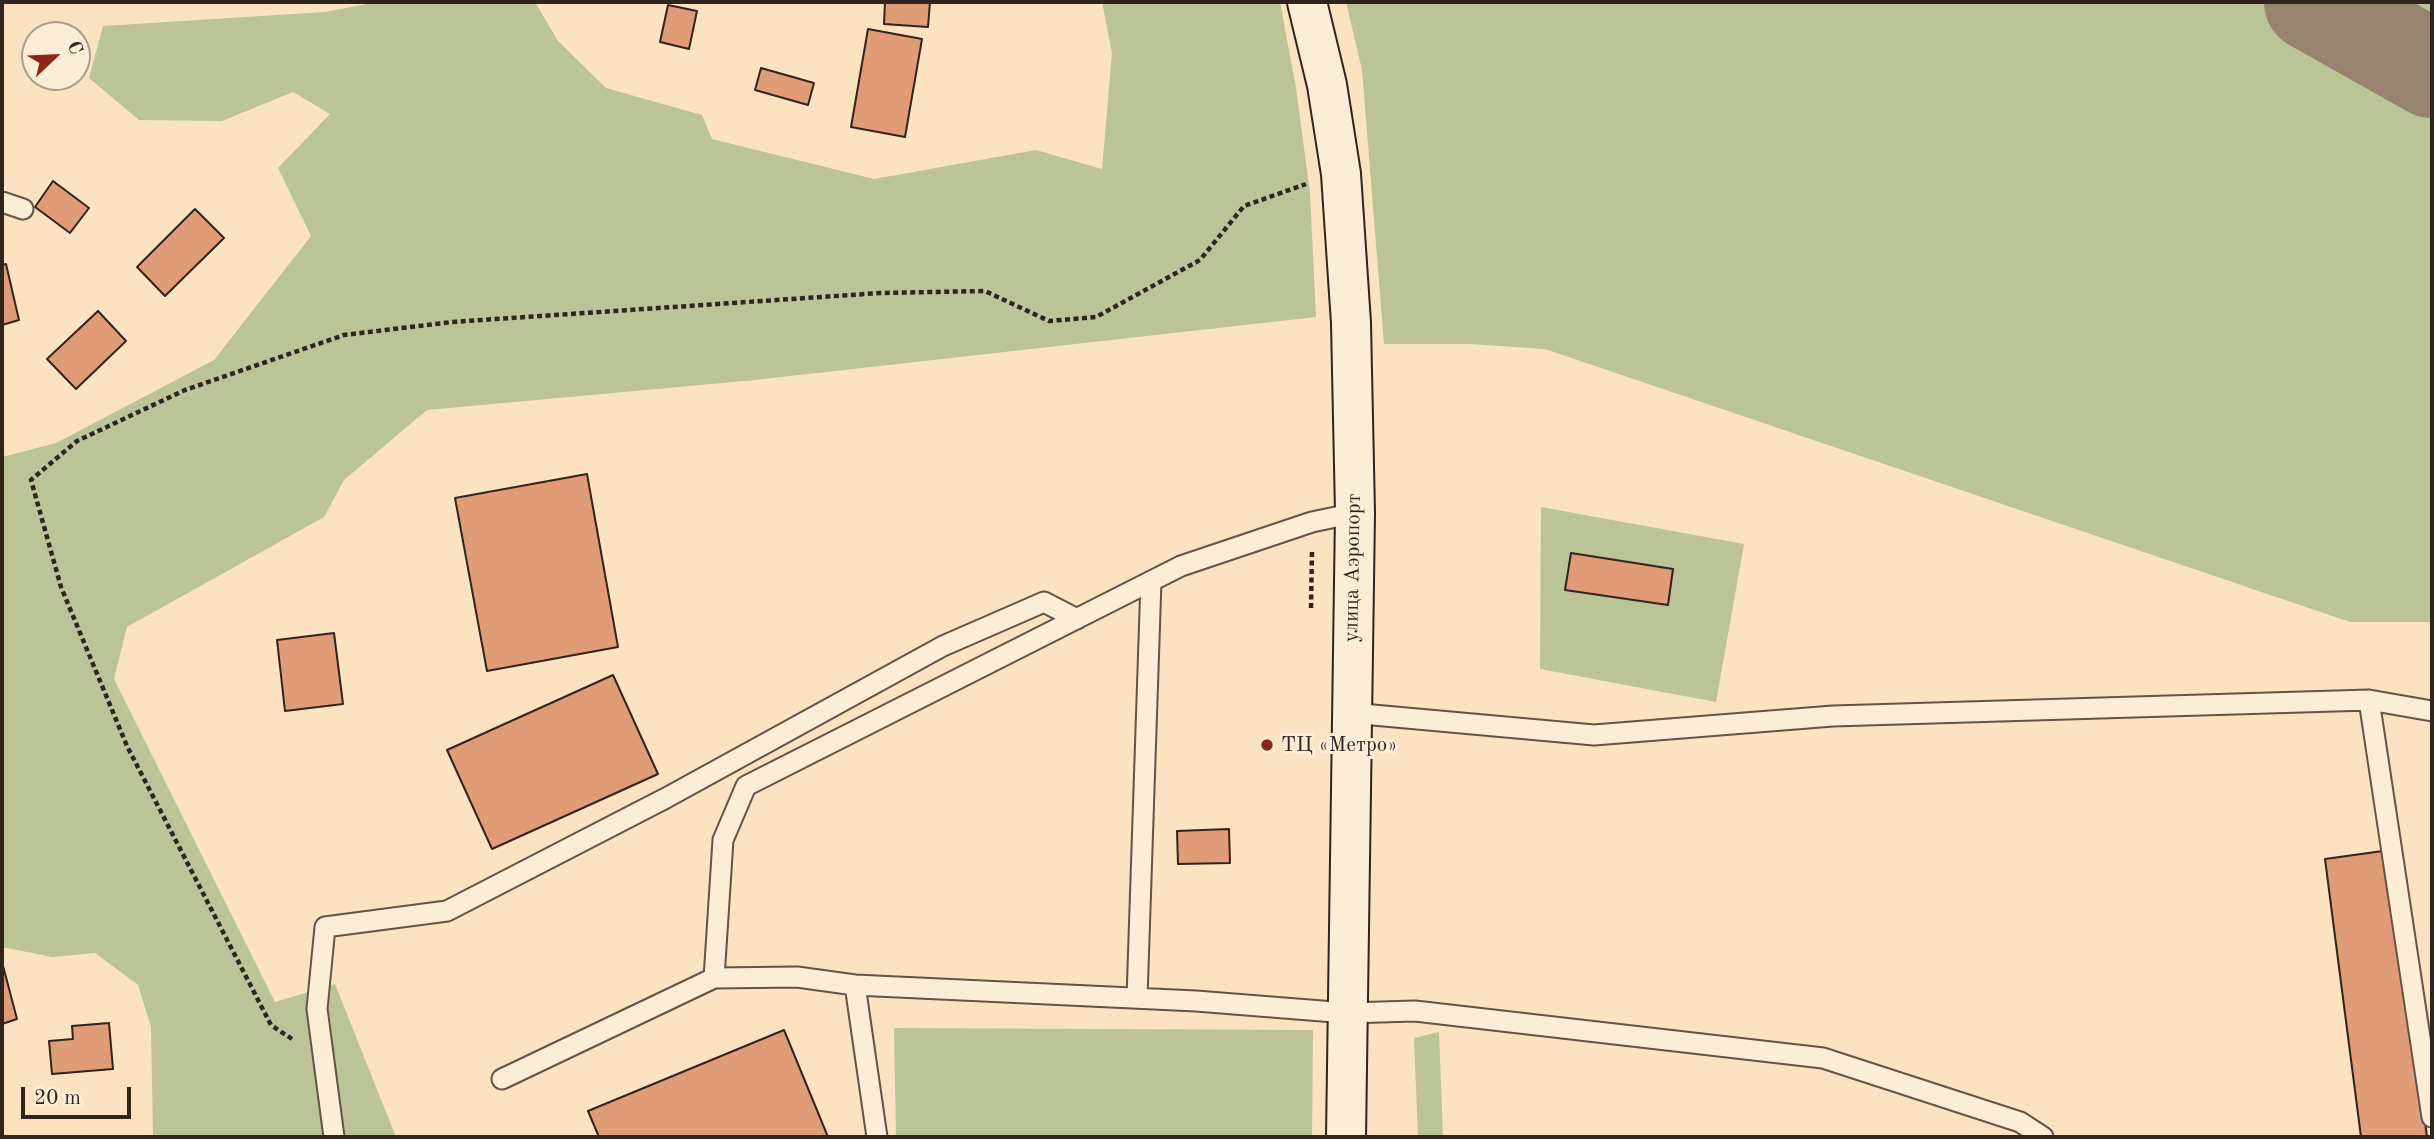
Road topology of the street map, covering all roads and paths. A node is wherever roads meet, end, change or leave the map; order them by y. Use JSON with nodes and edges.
{"nodes":[{"id":1,"x":1307,"y":2,"type":"edge"},
{"id":2,"x":1341,"y":174,"type":"junction"},
{"id":3,"x":2,"y":202,"type":"edge"},
{"id":4,"x":23,"y":209,"type":"dead end"},
{"id":5,"x":1355,"y":513,"type":"junction"},
{"id":6,"x":1312,"y":522,"type":"junction"},
{"id":7,"x":1151,"y":581,"type":"junction"},
{"id":8,"x":1311,"y":608,"type":"dead end"},
{"id":9,"x":1077,"y":619,"type":"junction"},
{"id":10,"x":2370,"y":700,"type":"junction"},
{"id":11,"x":2432,"y":711,"type":"edge"},
{"id":12,"x":1351,"y":713,"type":"junction"},
{"id":13,"x":714,"y":978,"type":"junction"},
{"id":14,"x":855,"y":985,"type":"junction"},
{"id":15,"x":1137,"y":998,"type":"junction"},
{"id":16,"x":1348,"y":1013,"type":"junction"},
{"id":17,"x":324,"y":1061,"type":"junction"},
{"id":18,"x":502,"y":1079,"type":"dead end"},
{"id":19,"x":2432,"y":1117,"type":"edge"},
{"id":20,"x":334,"y":1137,"type":"edge"},
{"id":21,"x":877,"y":1137,"type":"edge"},
{"id":22,"x":1346,"y":1137,"type":"edge"},
{"id":23,"x":2043,"y":1137,"type":"edge"}],
"edges":[{"from":1,"to":2,"type":"main road","name":"улица Аэропорт"},
{"from":2,"to":5,"type":"main road","name":"улица Аэропорт"},
{"from":2,"to":17,"type":"path"},
{"from":3,"to":4,"type":"lane"},
{"from":5,"to":6,"type":"lane"},
{"from":5,"to":12,"type":"main road","name":"улица Аэропорт"},
{"from":6,"to":7,"type":"lane"},
{"from":6,"to":8,"type":"path"},
{"from":7,"to":9,"type":"lane"},
{"from":7,"to":15,"type":"lane"},
{"from":9,"to":13,"type":"lane"},
{"from":9,"to":17,"type":"lane"},
{"from":10,"to":11,"type":"lane"},
{"from":10,"to":12,"type":"lane"},
{"from":10,"to":19,"type":"lane"},
{"from":12,"to":16,"type":"main road","name":"улица Аэропорт"},
{"from":13,"to":14,"type":"lane"},
{"from":13,"to":18,"type":"lane"},
{"from":14,"to":15,"type":"lane"},
{"from":14,"to":21,"type":"lane"},
{"from":15,"to":16,"type":"lane"},
{"from":16,"to":22,"type":"main road","name":"улица Аэропорт"},
{"from":16,"to":23,"type":"lane"},
{"from":17,"to":20,"type":"lane"}]}
